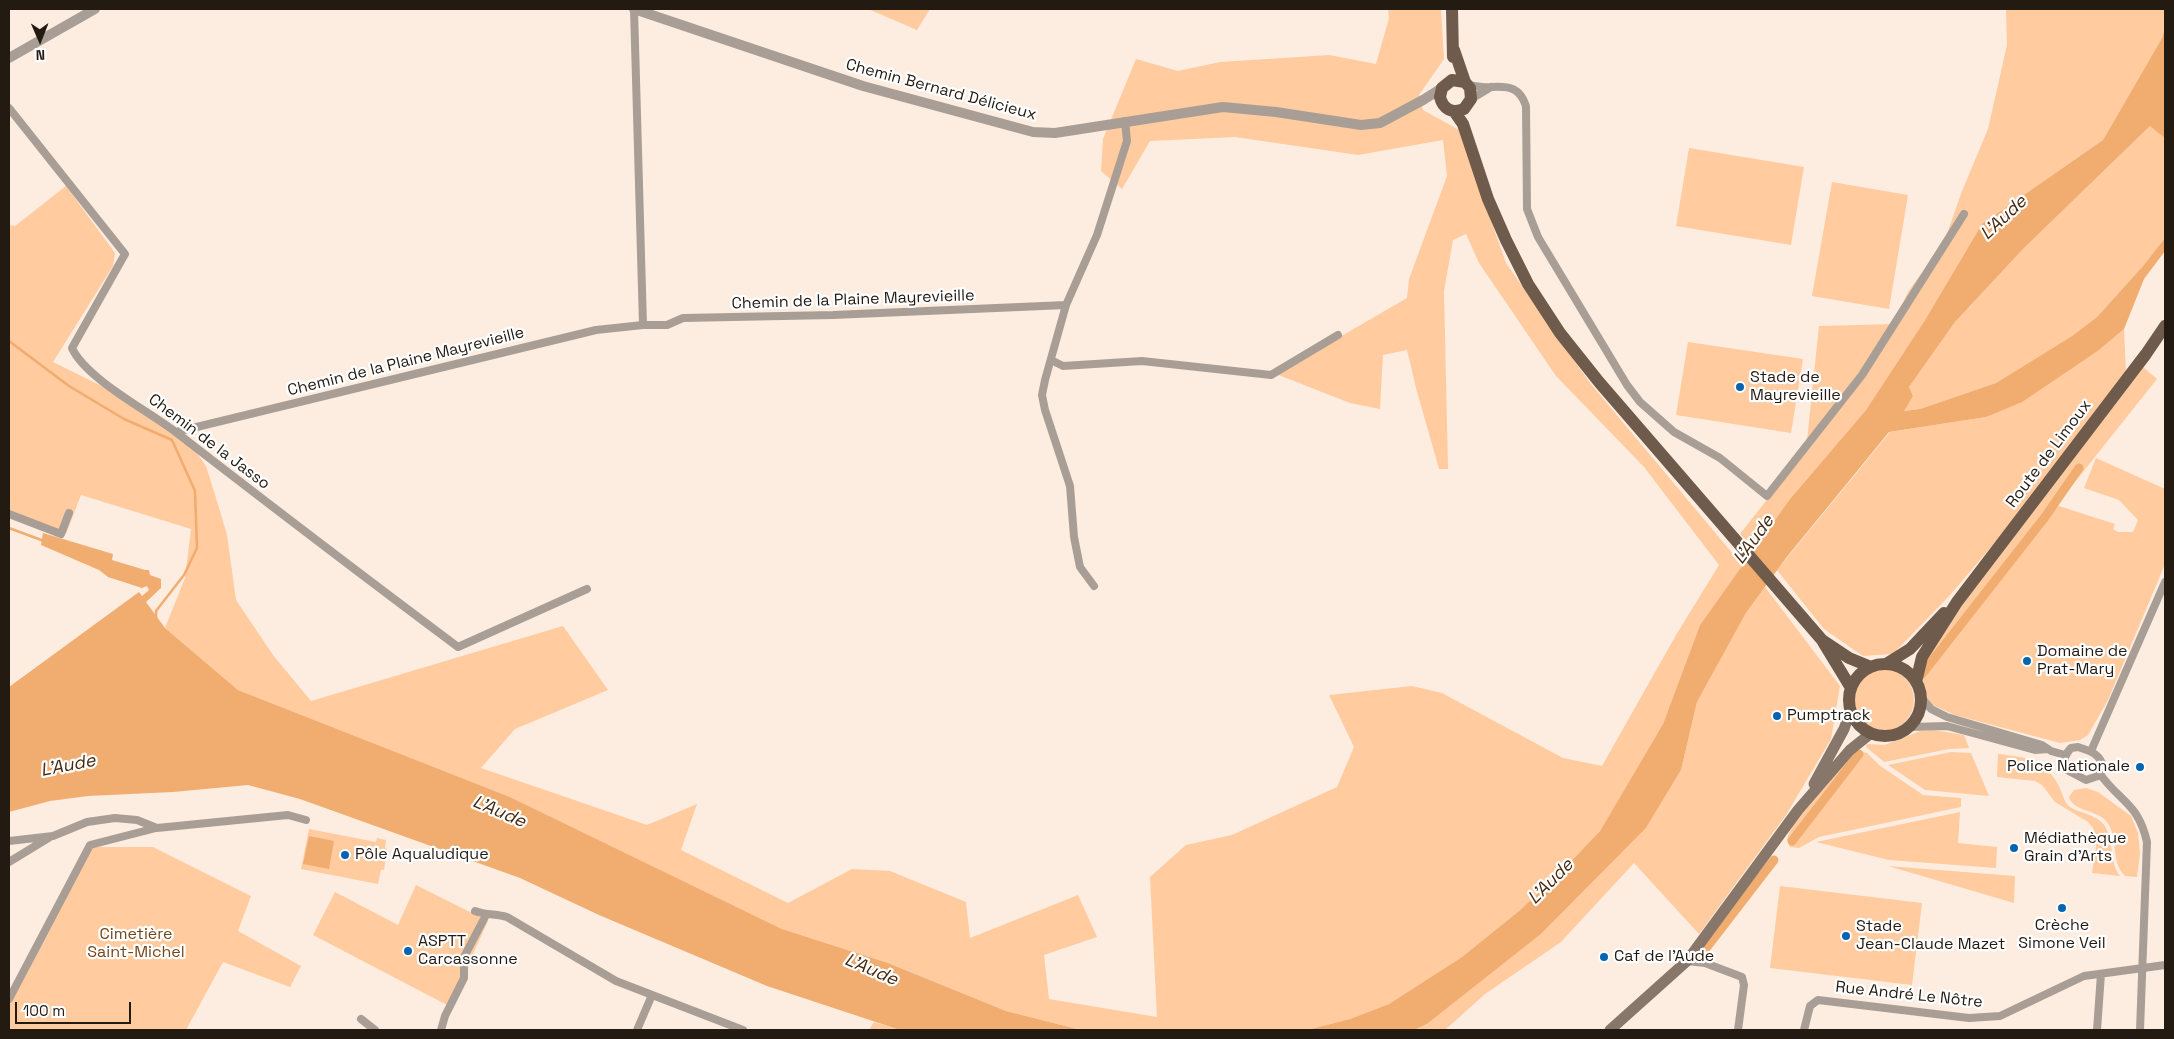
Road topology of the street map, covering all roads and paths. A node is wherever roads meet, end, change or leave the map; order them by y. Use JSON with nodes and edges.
{"nodes":[{"id":1,"x":94,"y":9,"type":"edge"},
{"id":2,"x":634,"y":9,"type":"edge"},
{"id":3,"x":1452,"y":9,"type":"edge"},
{"id":4,"x":1454,"y":50,"type":"junction"},
{"id":5,"x":9,"y":58,"type":"edge"},
{"id":6,"x":1445,"y":84,"type":"junction"},
{"id":7,"x":1466,"y":84,"type":"junction"},
{"id":8,"x":1491,"y":87,"type":"junction"},
{"id":9,"x":1423,"y":100,"type":"junction"},
{"id":10,"x":1441,"y":102,"type":"junction"},
{"id":11,"x":1469,"y":103,"type":"junction"},
{"id":12,"x":9,"y":108,"type":"edge"},
{"id":13,"x":1454,"y":111,"type":"junction"},
{"id":14,"x":1125,"y":121,"type":"junction"},
{"id":15,"x":1472,"y":146,"type":"junction"},
{"id":16,"x":1964,"y":214,"type":"dead end"},
{"id":17,"x":1066,"y":305,"type":"junction"},
{"id":18,"x":643,"y":325,"type":"junction"},
{"id":19,"x":2165,"y":326,"type":"edge"},
{"id":20,"x":1338,"y":335,"type":"dead end"},
{"id":21,"x":1050,"y":360,"type":"junction"},
{"id":22,"x":176,"y":432,"type":"junction"},
{"id":23,"x":69,"y":513,"type":"dead end"},
{"id":24,"x":9,"y":514,"type":"edge"},
{"id":25,"x":2165,"y":582,"type":"edge"},
{"id":26,"x":1094,"y":586,"type":"dead end"},
{"id":27,"x":587,"y":589,"type":"dead end"},
{"id":28,"x":1958,"y":602,"type":"junction"},
{"id":29,"x":1822,"y":640,"type":"junction"},
{"id":30,"x":1886,"y":664,"type":"junction"},
{"id":31,"x":1871,"y":667,"type":"junction"},
{"id":32,"x":1916,"y":682,"type":"junction"},
{"id":33,"x":1850,"y":688,"type":"junction"},
{"id":34,"x":1921,"y":697,"type":"junction"},
{"id":35,"x":1850,"y":712,"type":"junction"},
{"id":36,"x":1910,"y":726,"type":"junction"},
{"id":37,"x":1870,"y":734,"type":"junction"},
{"id":38,"x":2048,"y":749,"type":"junction"},
{"id":39,"x":2091,"y":751,"type":"junction"},
{"id":40,"x":2065,"y":755,"type":"junction"},
{"id":41,"x":2100,"y":774,"type":"junction"},
{"id":42,"x":1798,"y":810,"type":"junction"},
{"id":43,"x":306,"y":820,"type":"dead end"},
{"id":44,"x":158,"y":828,"type":"junction"},
{"id":45,"x":53,"y":836,"type":"junction"},
{"id":46,"x":9,"y":843,"type":"edge"},
{"id":47,"x":10,"y":861,"type":"edge"},
{"id":48,"x":475,"y":910,"type":"dead end"},
{"id":49,"x":486,"y":915,"type":"junction"},
{"id":50,"x":1687,"y":961,"type":"junction"},
{"id":51,"x":2165,"y":965,"type":"edge"},
{"id":52,"x":2143,"y":968,"type":"junction"},
{"id":53,"x":2101,"y":974,"type":"junction"},
{"id":54,"x":652,"y":996,"type":"junction"},
{"id":55,"x":9,"y":999,"type":"edge"},
{"id":56,"x":361,"y":1019,"type":"dead end"},
{"id":57,"x":1614,"y":1028,"type":"edge"},
{"id":58,"x":375,"y":1030,"type":"edge"},
{"id":59,"x":441,"y":1030,"type":"edge"},
{"id":60,"x":637,"y":1030,"type":"edge"},
{"id":61,"x":743,"y":1030,"type":"edge"},
{"id":62,"x":1738,"y":1030,"type":"edge"},
{"id":63,"x":1804,"y":1030,"type":"edge"},
{"id":64,"x":2097,"y":1030,"type":"edge"},
{"id":65,"x":2140,"y":1030,"type":"edge"}],
"edges":[{"from":1,"to":5,"type":"street"},
{"from":2,"to":14,"type":"street","name":"Chemin Bernard Délicieux"},
{"from":2,"to":18,"type":"street"},
{"from":3,"to":4,"type":"main road"},
{"from":4,"to":6,"type":"main road"},
{"from":4,"to":7,"type":"main road"},
{"from":6,"to":7,"type":"main road"},
{"from":6,"to":9,"type":"street","name":"Chemin Bernard Délicieux"},
{"from":6,"to":10,"type":"main road"},
{"from":7,"to":8,"type":"street"},
{"from":7,"to":11,"type":"main road"},
{"from":8,"to":11,"type":"street"},
{"from":8,"to":16,"type":"street"},
{"from":9,"to":10,"type":"street"},
{"from":9,"to":14,"type":"street","name":"Chemin Bernard Délicieux"},
{"from":10,"to":13,"type":"main road"},
{"from":11,"to":13,"type":"main road"},
{"from":11,"to":15,"type":"main road"},
{"from":12,"to":22,"type":"street","name":"Chemin de la Jasso"},
{"from":13,"to":15,"type":"main road"},
{"from":14,"to":17,"type":"street"},
{"from":15,"to":29,"type":"main road"},
{"from":17,"to":18,"type":"street","name":"Chemin de la Plaine Mayrevieille"},
{"from":17,"to":21,"type":"street"},
{"from":18,"to":22,"type":"street","name":"Chemin de la Plaine Mayrevieille"},
{"from":19,"to":28,"type":"main road","name":"Route de Limoux"},
{"from":20,"to":21,"type":"street"},
{"from":21,"to":26,"type":"street"},
{"from":22,"to":27,"type":"street","name":"Chemin de la Jasso"},
{"from":23,"to":24,"type":"street"},
{"from":25,"to":39,"type":"street"},
{"from":28,"to":30,"type":"main road"},
{"from":28,"to":32,"type":"main road"},
{"from":29,"to":31,"type":"main road"},
{"from":29,"to":33,"type":"main road"},
{"from":30,"to":31,"type":"main road"},
{"from":30,"to":32,"type":"main road"},
{"from":31,"to":33,"type":"main road"},
{"from":32,"to":34,"type":"main road"},
{"from":33,"to":35,"type":"main road"},
{"from":34,"to":36,"type":"main road"},
{"from":34,"to":38,"type":"street"},
{"from":35,"to":37,"type":"main road"},
{"from":35,"to":42,"type":"main road"},
{"from":36,"to":37,"type":"main road"},
{"from":36,"to":38,"type":"street"},
{"from":37,"to":42,"type":"main road"},
{"from":38,"to":40,"type":"street"},
{"from":39,"to":40,"type":"street"},
{"from":39,"to":41,"type":"street"},
{"from":40,"to":41,"type":"street"},
{"from":41,"to":52,"type":"street"},
{"from":42,"to":50,"type":"main road"},
{"from":43,"to":44,"type":"street"},
{"from":44,"to":45,"type":"street"},
{"from":44,"to":55,"type":"street"},
{"from":45,"to":46,"type":"street"},
{"from":45,"to":47,"type":"street"},
{"from":46,"to":47,"type":"street"},
{"from":48,"to":49,"type":"street"},
{"from":49,"to":54,"type":"street"},
{"from":49,"to":59,"type":"street"},
{"from":50,"to":57,"type":"main road"},
{"from":50,"to":62,"type":"street"},
{"from":51,"to":52,"type":"street","name":"Rue André Le Nôtre"},
{"from":52,"to":53,"type":"street","name":"Rue André Le Nôtre"},
{"from":52,"to":65,"type":"street"},
{"from":53,"to":63,"type":"street","name":"Rue André Le Nôtre"},
{"from":53,"to":64,"type":"street"},
{"from":54,"to":60,"type":"street"},
{"from":54,"to":61,"type":"street"},
{"from":56,"to":58,"type":"street"}]}
